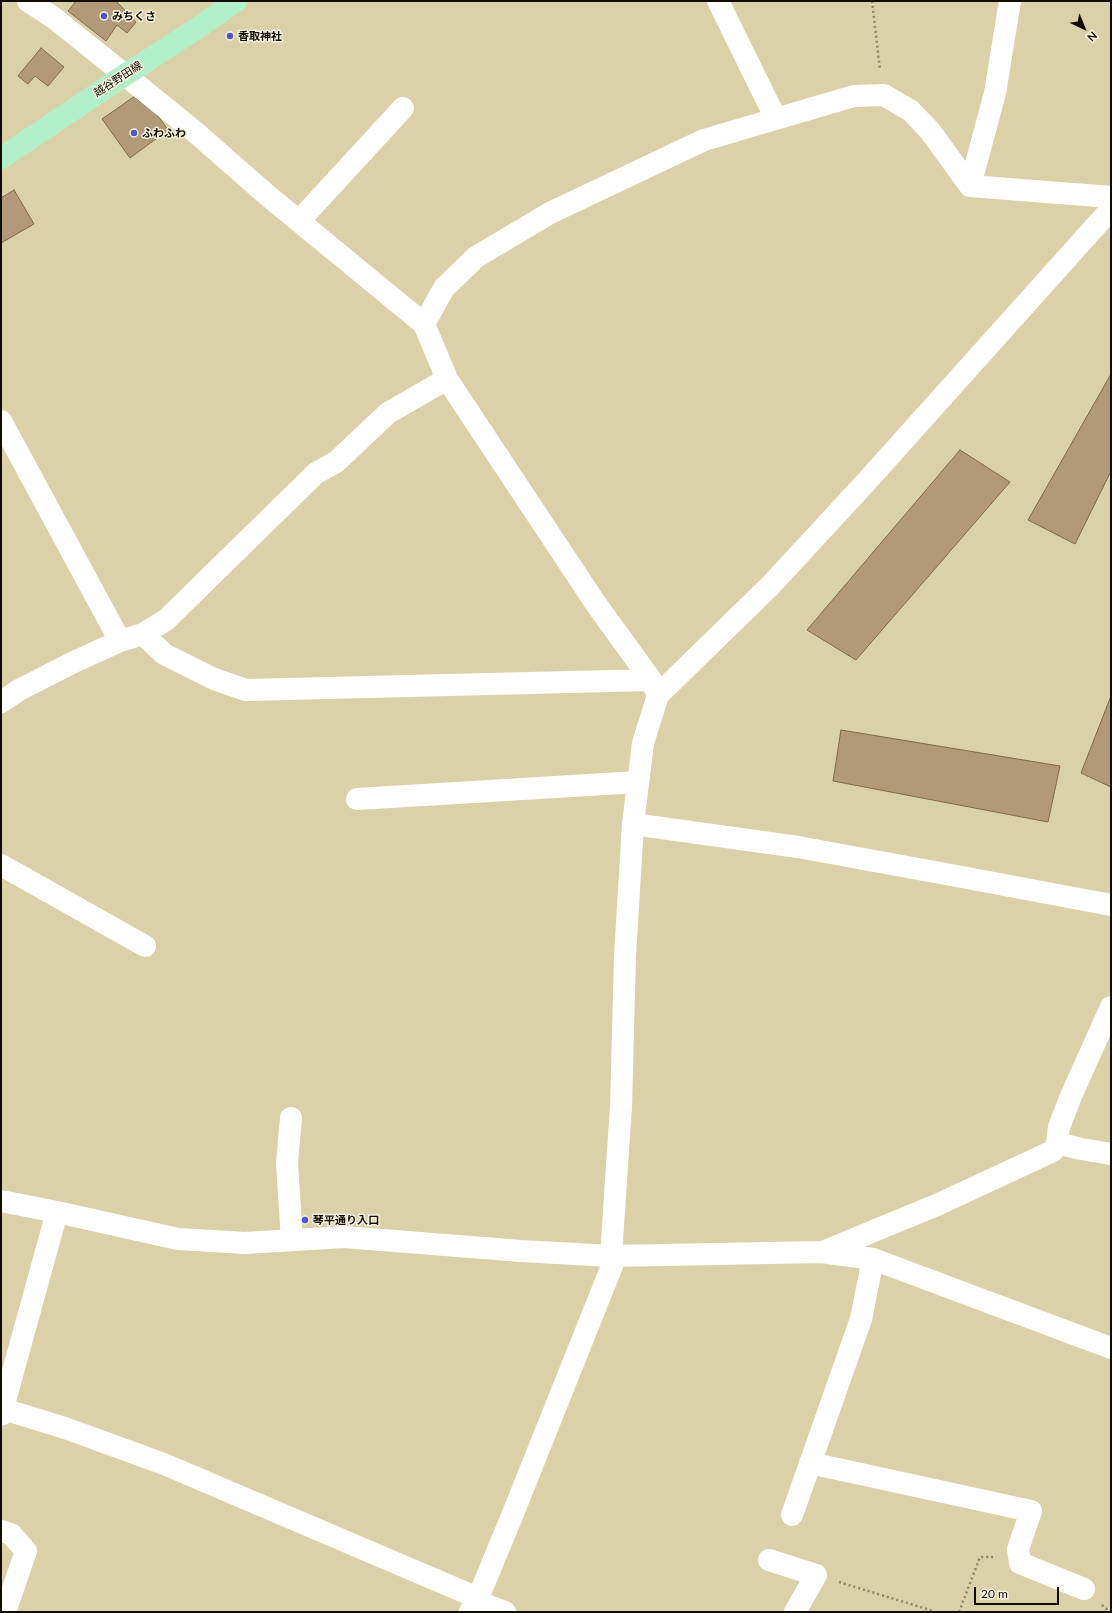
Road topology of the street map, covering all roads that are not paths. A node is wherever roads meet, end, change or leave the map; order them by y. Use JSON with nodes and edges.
{"nodes":[{"id":1,"x":28,"y":1,"type":"edge"},
{"id":2,"x":236,"y":1,"type":"edge"},
{"id":3,"x":718,"y":1,"type":"edge"},
{"id":4,"x":1010,"y":1,"type":"edge"},
{"id":5,"x":125,"y":75,"type":"junction"},
{"id":6,"x":403,"y":108,"type":"dead end"},
{"id":7,"x":776,"y":119,"type":"junction"},
{"id":8,"x":1,"y":158,"type":"edge"},
{"id":9,"x":970,"y":186,"type":"junction"},
{"id":10,"x":1111,"y":197,"type":"edge"},
{"id":11,"x":1111,"y":209,"type":"edge"},
{"id":12,"x":299,"y":221,"type":"junction"},
{"id":13,"x":424,"y":324,"type":"junction"},
{"id":14,"x":447,"y":379,"type":"junction"},
{"id":15,"x":1,"y":422,"type":"edge"},
{"id":16,"x":143,"y":634,"type":"junction"},
{"id":17,"x":120,"y":641,"type":"junction"},
{"id":18,"x":655,"y":688,"type":"junction"},
{"id":19,"x":1,"y":702,"type":"edge"},
{"id":20,"x":638,"y":782,"type":"junction"},
{"id":21,"x":357,"y":799,"type":"dead end"},
{"id":22,"x":633,"y":824,"type":"junction"},
{"id":23,"x":1,"y":865,"type":"edge"},
{"id":24,"x":1111,"y":905,"type":"edge"},
{"id":25,"x":145,"y":946,"type":"dead end"},
{"id":26,"x":1111,"y":1007,"type":"edge"},
{"id":27,"x":291,"y":1118,"type":"dead end"},
{"id":28,"x":1057,"y":1143,"type":"junction"},
{"id":29,"x":1111,"y":1154,"type":"edge"},
{"id":30,"x":1,"y":1202,"type":"edge"},
{"id":31,"x":57,"y":1212,"type":"junction"},
{"id":32,"x":292,"y":1240,"type":"junction"},
{"id":33,"x":821,"y":1252,"type":"junction"},
{"id":34,"x":614,"y":1256,"type":"junction"},
{"id":35,"x":873,"y":1259,"type":"junction"},
{"id":36,"x":1111,"y":1348,"type":"edge"},
{"id":37,"x":2,"y":1412,"type":"edge"},
{"id":38,"x":810,"y":1463,"type":"junction"},
{"id":39,"x":792,"y":1515,"type":"dead end"},
{"id":40,"x":1,"y":1531,"type":"edge"},
{"id":41,"x":770,"y":1560,"type":"dead end"},
{"id":42,"x":1084,"y":1589,"type":"dead end"},
{"id":43,"x":475,"y":1604,"type":"edge"},
{"id":44,"x":5,"y":1612,"type":"edge"},
{"id":45,"x":505,"y":1612,"type":"edge"},
{"id":46,"x":795,"y":1612,"type":"edge"}],
"edges":[{"from":1,"to":5,"type":"street"},
{"from":2,"to":5,"type":"main road","name":"越谷野田線"},
{"from":3,"to":7,"type":"street"},
{"from":4,"to":9,"type":"street"},
{"from":5,"to":8,"type":"main road","name":"越谷野田線"},
{"from":5,"to":12,"type":"street"},
{"from":6,"to":12,"type":"street"},
{"from":7,"to":9,"type":"street"},
{"from":7,"to":13,"type":"street"},
{"from":9,"to":10,"type":"street"},
{"from":11,"to":18,"type":"street"},
{"from":12,"to":13,"type":"street"},
{"from":13,"to":14,"type":"street"},
{"from":14,"to":16,"type":"street"},
{"from":14,"to":18,"type":"street"},
{"from":15,"to":17,"type":"street"},
{"from":16,"to":17,"type":"street"},
{"from":16,"to":18,"type":"street"},
{"from":17,"to":19,"type":"street"},
{"from":18,"to":20,"type":"street"},
{"from":20,"to":21,"type":"street"},
{"from":20,"to":22,"type":"street"},
{"from":22,"to":24,"type":"street"},
{"from":22,"to":34,"type":"street"},
{"from":23,"to":25,"type":"street"},
{"from":26,"to":28,"type":"street"},
{"from":27,"to":32,"type":"street"},
{"from":28,"to":29,"type":"street"},
{"from":28,"to":33,"type":"street"},
{"from":30,"to":31,"type":"street"},
{"from":31,"to":32,"type":"street"},
{"from":31,"to":37,"type":"street"},
{"from":32,"to":34,"type":"street"},
{"from":33,"to":34,"type":"street"},
{"from":33,"to":35,"type":"street"},
{"from":34,"to":43,"type":"street"},
{"from":35,"to":36,"type":"street"},
{"from":35,"to":38,"type":"street"},
{"from":37,"to":43,"type":"street"},
{"from":38,"to":39,"type":"street"},
{"from":38,"to":42,"type":"street"},
{"from":40,"to":44,"type":"street"},
{"from":41,"to":46,"type":"street"},
{"from":43,"to":45,"type":"street"}]}
